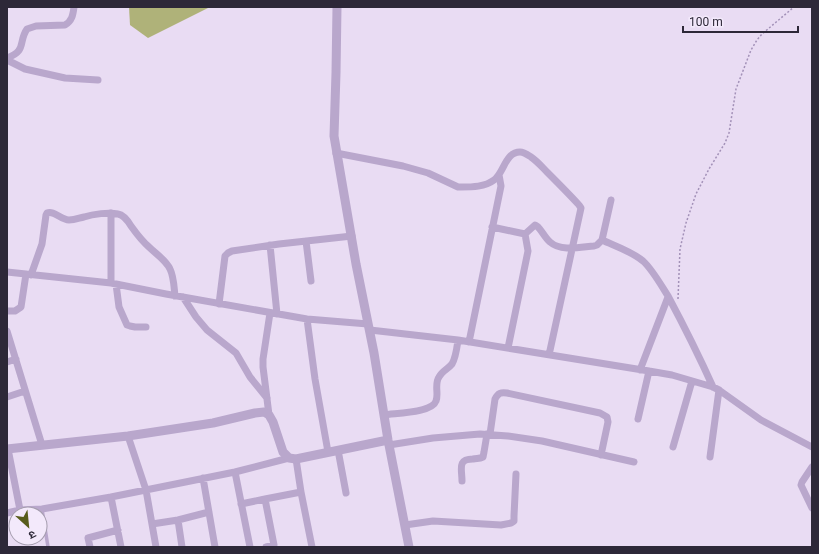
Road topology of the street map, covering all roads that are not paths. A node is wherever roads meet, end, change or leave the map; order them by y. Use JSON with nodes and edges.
{"nodes":[{"id":1,"x":74,"y":7,"type":"edge"},
{"id":2,"x":337,"y":7,"type":"edge"},
{"id":3,"x":7,"y":59,"type":"edge"},
{"id":4,"x":98,"y":80,"type":"dead end"},
{"id":5,"x":336,"y":153,"type":"junction"},
{"id":6,"x":499,"y":175,"type":"junction"},
{"id":7,"x":611,"y":200,"type":"dead end"},
{"id":8,"x":111,"y":213,"type":"junction"},
{"id":9,"x":492,"y":227,"type":"junction"},
{"id":10,"x":525,"y":234,"type":"junction"},
{"id":11,"x":352,"y":236,"type":"junction"},
{"id":12,"x":602,"y":240,"type":"junction"},
{"id":13,"x":306,"y":241,"type":"junction"},
{"id":14,"x":270,"y":245,"type":"junction"},
{"id":15,"x":572,"y":248,"type":"junction"},
{"id":16,"x":7,"y":272,"type":"edge"},
{"id":17,"x":29,"y":274,"type":"junction"},
{"id":18,"x":311,"y":281,"type":"dead end"},
{"id":19,"x":114,"y":283,"type":"junction"},
{"id":20,"x":175,"y":296,"type":"junction"},
{"id":21,"x":183,"y":297,"type":"junction"},
{"id":22,"x":668,"y":297,"type":"junction"},
{"id":23,"x":219,"y":304,"type":"junction"},
{"id":24,"x":7,"y":311,"type":"edge"},
{"id":25,"x":274,"y":313,"type":"junction"},
{"id":26,"x":308,"y":319,"type":"junction"},
{"id":27,"x":146,"y":327,"type":"dead end"},
{"id":28,"x":369,"y":327,"type":"junction"},
{"id":29,"x":7,"y":331,"type":"edge"},
{"id":30,"x":458,"y":340,"type":"junction"},
{"id":31,"x":469,"y":342,"type":"junction"},
{"id":32,"x":508,"y":348,"type":"junction"},
{"id":33,"x":549,"y":355,"type":"junction"},
{"id":34,"x":16,"y":359,"type":"junction"},
{"id":35,"x":7,"y":362,"type":"edge"},
{"id":36,"x":640,"y":370,"type":"junction"},
{"id":37,"x":649,"y":371,"type":"junction"},
{"id":38,"x":692,"y":381,"type":"junction"},
{"id":39,"x":716,"y":389,"type":"junction"},
{"id":40,"x":25,"y":390,"type":"junction"},
{"id":41,"x":7,"y":396,"type":"edge"},
{"id":42,"x":267,"y":398,"type":"junction"},
{"id":43,"x":384,"y":414,"type":"junction"},
{"id":44,"x":269,"y":416,"type":"junction"},
{"id":45,"x":638,"y":419,"type":"dead end"},
{"id":46,"x":488,"y":434,"type":"junction"},
{"id":47,"x":128,"y":436,"type":"junction"},
{"id":48,"x":389,"y":443,"type":"junction"},
{"id":49,"x":42,"y":446,"type":"junction"},
{"id":50,"x":673,"y":447,"type":"dead end"},
{"id":51,"x":812,"y":447,"type":"edge"},
{"id":52,"x":8,"y":449,"type":"edge"},
{"id":53,"x":338,"y":450,"type":"junction"},
{"id":54,"x":328,"y":452,"type":"junction"},
{"id":55,"x":601,"y":455,"type":"junction"},
{"id":56,"x":710,"y":456,"type":"dead end"},
{"id":57,"x":292,"y":458,"type":"junction"},
{"id":58,"x":634,"y":462,"type":"dead end"},
{"id":59,"x":812,"y":467,"type":"edge"},
{"id":60,"x":235,"y":472,"type":"junction"},
{"id":61,"x":516,"y":474,"type":"dead end"},
{"id":62,"x":203,"y":478,"type":"junction"},
{"id":63,"x":462,"y":481,"type":"dead end"},
{"id":64,"x":146,"y":490,"type":"junction"},
{"id":65,"x":301,"y":492,"type":"junction"},
{"id":66,"x":346,"y":493,"type":"dead end"},
{"id":67,"x":111,"y":497,"type":"junction"},
{"id":68,"x":265,"y":499,"type":"junction"},
{"id":69,"x":241,"y":504,"type":"junction"},
{"id":70,"x":19,"y":506,"type":"edge"},
{"id":71,"x":48,"y":508,"type":"edge"},
{"id":72,"x":812,"y":508,"type":"edge"},
{"id":73,"x":209,"y":512,"type":"junction"},
{"id":74,"x":178,"y":520,"type":"junction"},
{"id":75,"x":152,"y":524,"type":"junction"},
{"id":76,"x":405,"y":525,"type":"junction"},
{"id":77,"x":118,"y":530,"type":"junction"},
{"id":78,"x":274,"y":546,"type":"edge"},
{"id":79,"x":90,"y":547,"type":"edge"},
{"id":80,"x":121,"y":547,"type":"edge"},
{"id":81,"x":156,"y":547,"type":"edge"},
{"id":82,"x":182,"y":547,"type":"edge"},
{"id":83,"x":215,"y":547,"type":"edge"},
{"id":84,"x":250,"y":547,"type":"edge"},
{"id":85,"x":266,"y":547,"type":"edge"},
{"id":86,"x":312,"y":547,"type":"edge"},
{"id":87,"x":409,"y":547,"type":"edge"}],
"edges":[{"from":1,"to":3,"type":"street"},
{"from":2,"to":5,"type":"street"},
{"from":3,"to":4,"type":"street"},
{"from":5,"to":6,"type":"street"},
{"from":5,"to":11,"type":"street"},
{"from":6,"to":9,"type":"street"},
{"from":6,"to":15,"type":"street"},
{"from":7,"to":12,"type":"street"},
{"from":8,"to":17,"type":"street"},
{"from":8,"to":19,"type":"street"},
{"from":8,"to":20,"type":"street"},
{"from":9,"to":10,"type":"street"},
{"from":9,"to":31,"type":"street"},
{"from":10,"to":15,"type":"street"},
{"from":10,"to":32,"type":"street"},
{"from":11,"to":13,"type":"street"},
{"from":11,"to":28,"type":"street"},
{"from":12,"to":15,"type":"street"},
{"from":12,"to":22,"type":"street"},
{"from":13,"to":14,"type":"street"},
{"from":13,"to":18,"type":"street"},
{"from":14,"to":23,"type":"street"},
{"from":14,"to":25,"type":"street"},
{"from":15,"to":33,"type":"street"},
{"from":16,"to":17,"type":"street"},
{"from":17,"to":19,"type":"street"},
{"from":17,"to":24,"type":"street"},
{"from":19,"to":20,"type":"street"},
{"from":19,"to":27,"type":"street"},
{"from":20,"to":21,"type":"street"},
{"from":21,"to":23,"type":"street"},
{"from":21,"to":42,"type":"street"},
{"from":22,"to":36,"type":"street"},
{"from":22,"to":39,"type":"street"},
{"from":23,"to":25,"type":"street"},
{"from":25,"to":26,"type":"street"},
{"from":25,"to":42,"type":"street"},
{"from":26,"to":28,"type":"street"},
{"from":26,"to":54,"type":"street"},
{"from":28,"to":30,"type":"street"},
{"from":28,"to":43,"type":"street"},
{"from":29,"to":34,"type":"street"},
{"from":30,"to":31,"type":"street"},
{"from":30,"to":43,"type":"street"},
{"from":31,"to":32,"type":"street"},
{"from":32,"to":33,"type":"street"},
{"from":33,"to":36,"type":"street"},
{"from":34,"to":35,"type":"street"},
{"from":34,"to":40,"type":"street"},
{"from":36,"to":37,"type":"street"},
{"from":37,"to":38,"type":"street"},
{"from":37,"to":45,"type":"street"},
{"from":38,"to":39,"type":"street"},
{"from":38,"to":50,"type":"street"},
{"from":39,"to":51,"type":"street"},
{"from":39,"to":56,"type":"street"},
{"from":40,"to":41,"type":"street"},
{"from":40,"to":49,"type":"street"},
{"from":42,"to":44,"type":"street"},
{"from":43,"to":48,"type":"street"},
{"from":44,"to":47,"type":"street"},
{"from":44,"to":57,"type":"street"},
{"from":46,"to":48,"type":"street"},
{"from":46,"to":55,"type":"street"},
{"from":46,"to":55,"type":"street"},
{"from":46,"to":63,"type":"street"},
{"from":47,"to":49,"type":"street"},
{"from":47,"to":64,"type":"street"},
{"from":48,"to":53,"type":"street"},
{"from":48,"to":76,"type":"street"},
{"from":49,"to":52,"type":"street"},
{"from":52,"to":70,"type":"street"},
{"from":53,"to":54,"type":"street"},
{"from":53,"to":66,"type":"street"},
{"from":54,"to":57,"type":"street"},
{"from":55,"to":58,"type":"street"},
{"from":57,"to":60,"type":"street"},
{"from":57,"to":65,"type":"street"},
{"from":59,"to":72,"type":"street"},
{"from":60,"to":62,"type":"street"},
{"from":60,"to":69,"type":"street"},
{"from":61,"to":76,"type":"street"},
{"from":62,"to":64,"type":"street"},
{"from":62,"to":73,"type":"street"},
{"from":64,"to":67,"type":"street"},
{"from":64,"to":75,"type":"street"},
{"from":65,"to":68,"type":"street"},
{"from":65,"to":86,"type":"street"},
{"from":67,"to":71,"type":"street"},
{"from":67,"to":77,"type":"street"},
{"from":68,"to":69,"type":"street"},
{"from":68,"to":78,"type":"street"},
{"from":69,"to":84,"type":"street"},
{"from":73,"to":74,"type":"street"},
{"from":73,"to":83,"type":"street"},
{"from":74,"to":75,"type":"street"},
{"from":74,"to":82,"type":"street"},
{"from":75,"to":81,"type":"street"},
{"from":76,"to":87,"type":"street"},
{"from":77,"to":79,"type":"street"},
{"from":77,"to":80,"type":"street"},
{"from":78,"to":85,"type":"street"}]}
